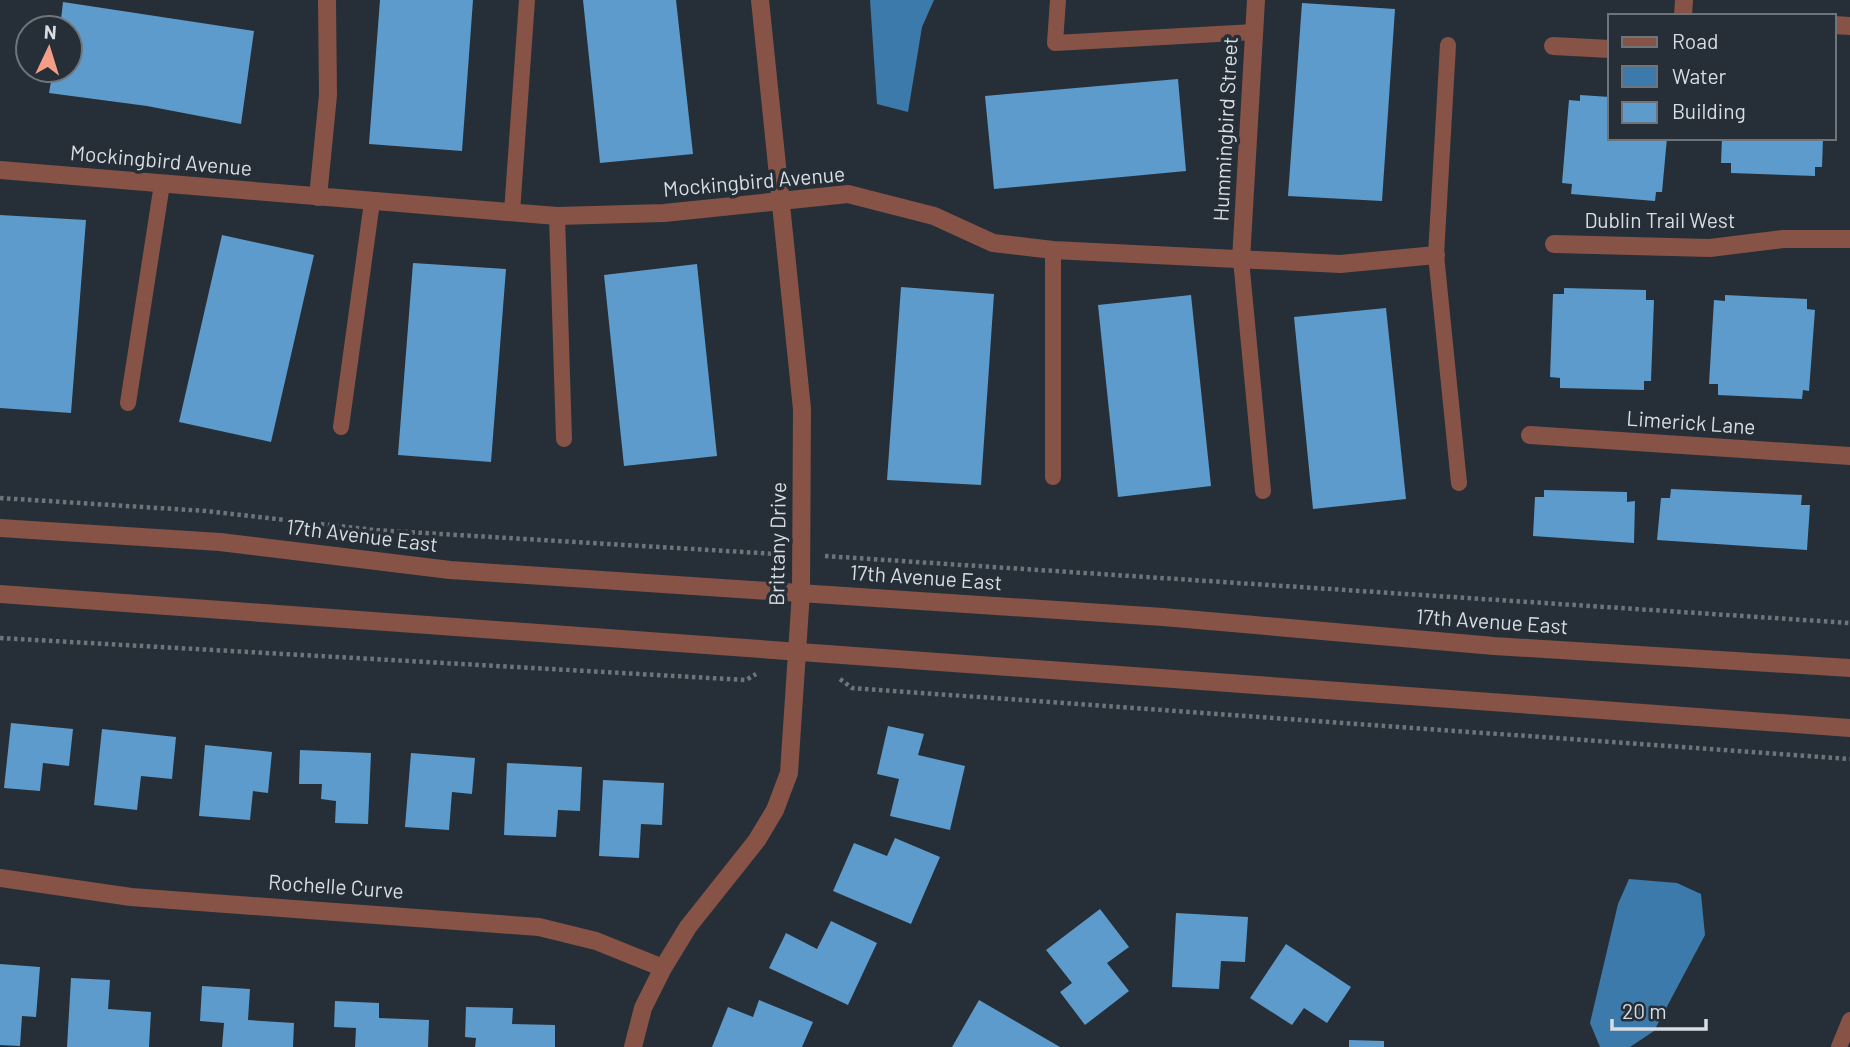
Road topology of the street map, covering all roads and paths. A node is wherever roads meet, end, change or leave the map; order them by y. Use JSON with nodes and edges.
{"nodes":[{"id":1,"x":327,"y":0,"type":"edge"},
{"id":2,"x":527,"y":0,"type":"edge"},
{"id":3,"x":760,"y":0,"type":"edge"},
{"id":4,"x":1058,"y":0,"type":"edge"},
{"id":5,"x":1256,"y":0,"type":"edge"},
{"id":6,"x":1254,"y":32,"type":"junction"},
{"id":7,"x":1448,"y":45,"type":"dead end"},
{"id":8,"x":1552,"y":46,"type":"dead end"},
{"id":9,"x":1608,"y":49,"type":"edge"},
{"id":10,"x":0,"y":170,"type":"edge"},
{"id":11,"x":162,"y":184,"type":"junction"},
{"id":12,"x":318,"y":197,"type":"junction"},
{"id":13,"x":779,"y":200,"type":"junction"},
{"id":14,"x":372,"y":202,"type":"junction"},
{"id":15,"x":512,"y":212,"type":"junction"},
{"id":16,"x":556,"y":216,"type":"junction"},
{"id":17,"x":1850,"y":239,"type":"edge"},
{"id":18,"x":1554,"y":244,"type":"dead end"},
{"id":19,"x":1053,"y":250,"type":"junction"},
{"id":20,"x":1436,"y":255,"type":"junction"},
{"id":21,"x":1241,"y":260,"type":"junction"},
{"id":22,"x":128,"y":403,"type":"dead end"},
{"id":23,"x":341,"y":427,"type":"dead end"},
{"id":24,"x":1530,"y":435,"type":"dead end"},
{"id":25,"x":564,"y":439,"type":"dead end"},
{"id":26,"x":1850,"y":456,"type":"edge"},
{"id":27,"x":1053,"y":477,"type":"dead end"},
{"id":28,"x":1459,"y":483,"type":"dead end"},
{"id":29,"x":1263,"y":491,"type":"dead end"},
{"id":30,"x":0,"y":498,"type":"edge"},
{"id":31,"x":0,"y":528,"type":"edge"},
{"id":32,"x":802,"y":556,"type":"junction"},
{"id":33,"x":801,"y":593,"type":"junction"},
{"id":34,"x":0,"y":594,"type":"edge"},
{"id":35,"x":1850,"y":623,"type":"edge"},
{"id":36,"x":0,"y":638,"type":"edge"},
{"id":37,"x":797,"y":652,"type":"junction"},
{"id":38,"x":1850,"y":668,"type":"edge"},
{"id":39,"x":796,"y":671,"type":"junction"},
{"id":40,"x":836,"y":677,"type":"dead end"},
{"id":41,"x":1850,"y":727,"type":"edge"},
{"id":42,"x":1850,"y":759,"type":"edge"},
{"id":43,"x":0,"y":878,"type":"edge"},
{"id":44,"x":663,"y":968,"type":"junction"},
{"id":45,"x":1850,"y":1020,"type":"edge"},
{"id":46,"x":633,"y":1047,"type":"edge"},
{"id":47,"x":1839,"y":1047,"type":"edge"}],
"edges":[{"from":1,"to":12,"type":"street"},
{"from":2,"to":15,"type":"lane"},
{"from":3,"to":13,"type":"street","name":"Brittany Drive"},
{"from":4,"to":6,"type":"lane"},
{"from":5,"to":6,"type":"street","name":"Hummingbird Street"},
{"from":6,"to":21,"type":"street","name":"Hummingbird Street"},
{"from":7,"to":20,"type":"lane"},
{"from":8,"to":9,"type":"street"},
{"from":10,"to":11,"type":"street","name":"Mockingbird Avenue"},
{"from":11,"to":12,"type":"street","name":"Mockingbird Avenue"},
{"from":11,"to":22,"type":"lane"},
{"from":12,"to":14,"type":"street","name":"Mockingbird Avenue"},
{"from":13,"to":16,"type":"street","name":"Mockingbird Avenue"},
{"from":13,"to":19,"type":"street","name":"Mockingbird Avenue"},
{"from":13,"to":32,"type":"street","name":"Brittany Drive"},
{"from":14,"to":15,"type":"street","name":"Mockingbird Avenue"},
{"from":14,"to":23,"type":"lane"},
{"from":15,"to":16,"type":"street","name":"Mockingbird Avenue"},
{"from":16,"to":25,"type":"lane"},
{"from":17,"to":18,"type":"street","name":"Dublin Trail West"},
{"from":19,"to":21,"type":"street","name":"Mockingbird Avenue"},
{"from":19,"to":27,"type":"lane"},
{"from":20,"to":21,"type":"street","name":"Mockingbird Avenue"},
{"from":20,"to":28,"type":"lane"},
{"from":21,"to":29,"type":"lane"},
{"from":24,"to":26,"type":"street","name":"Limerick Lane"},
{"from":30,"to":32,"type":"path"},
{"from":31,"to":33,"type":"street","name":"17th Avenue East"},
{"from":32,"to":33,"type":"street","name":"Brittany Drive"},
{"from":32,"to":35,"type":"path"},
{"from":33,"to":37,"type":"street","name":"Brittany Drive"},
{"from":33,"to":38,"type":"street","name":"17th Avenue East"},
{"from":34,"to":37,"type":"street"},
{"from":36,"to":39,"type":"path"},
{"from":37,"to":39,"type":"street","name":"Brittany Drive"},
{"from":37,"to":41,"type":"street"},
{"from":39,"to":44,"type":"street","name":"Brittany Drive"},
{"from":40,"to":42,"type":"path"},
{"from":43,"to":44,"type":"street","name":"Rochelle Curve"},
{"from":44,"to":46,"type":"street","name":"Brittany Drive"},
{"from":45,"to":47,"type":"lane"}]}
